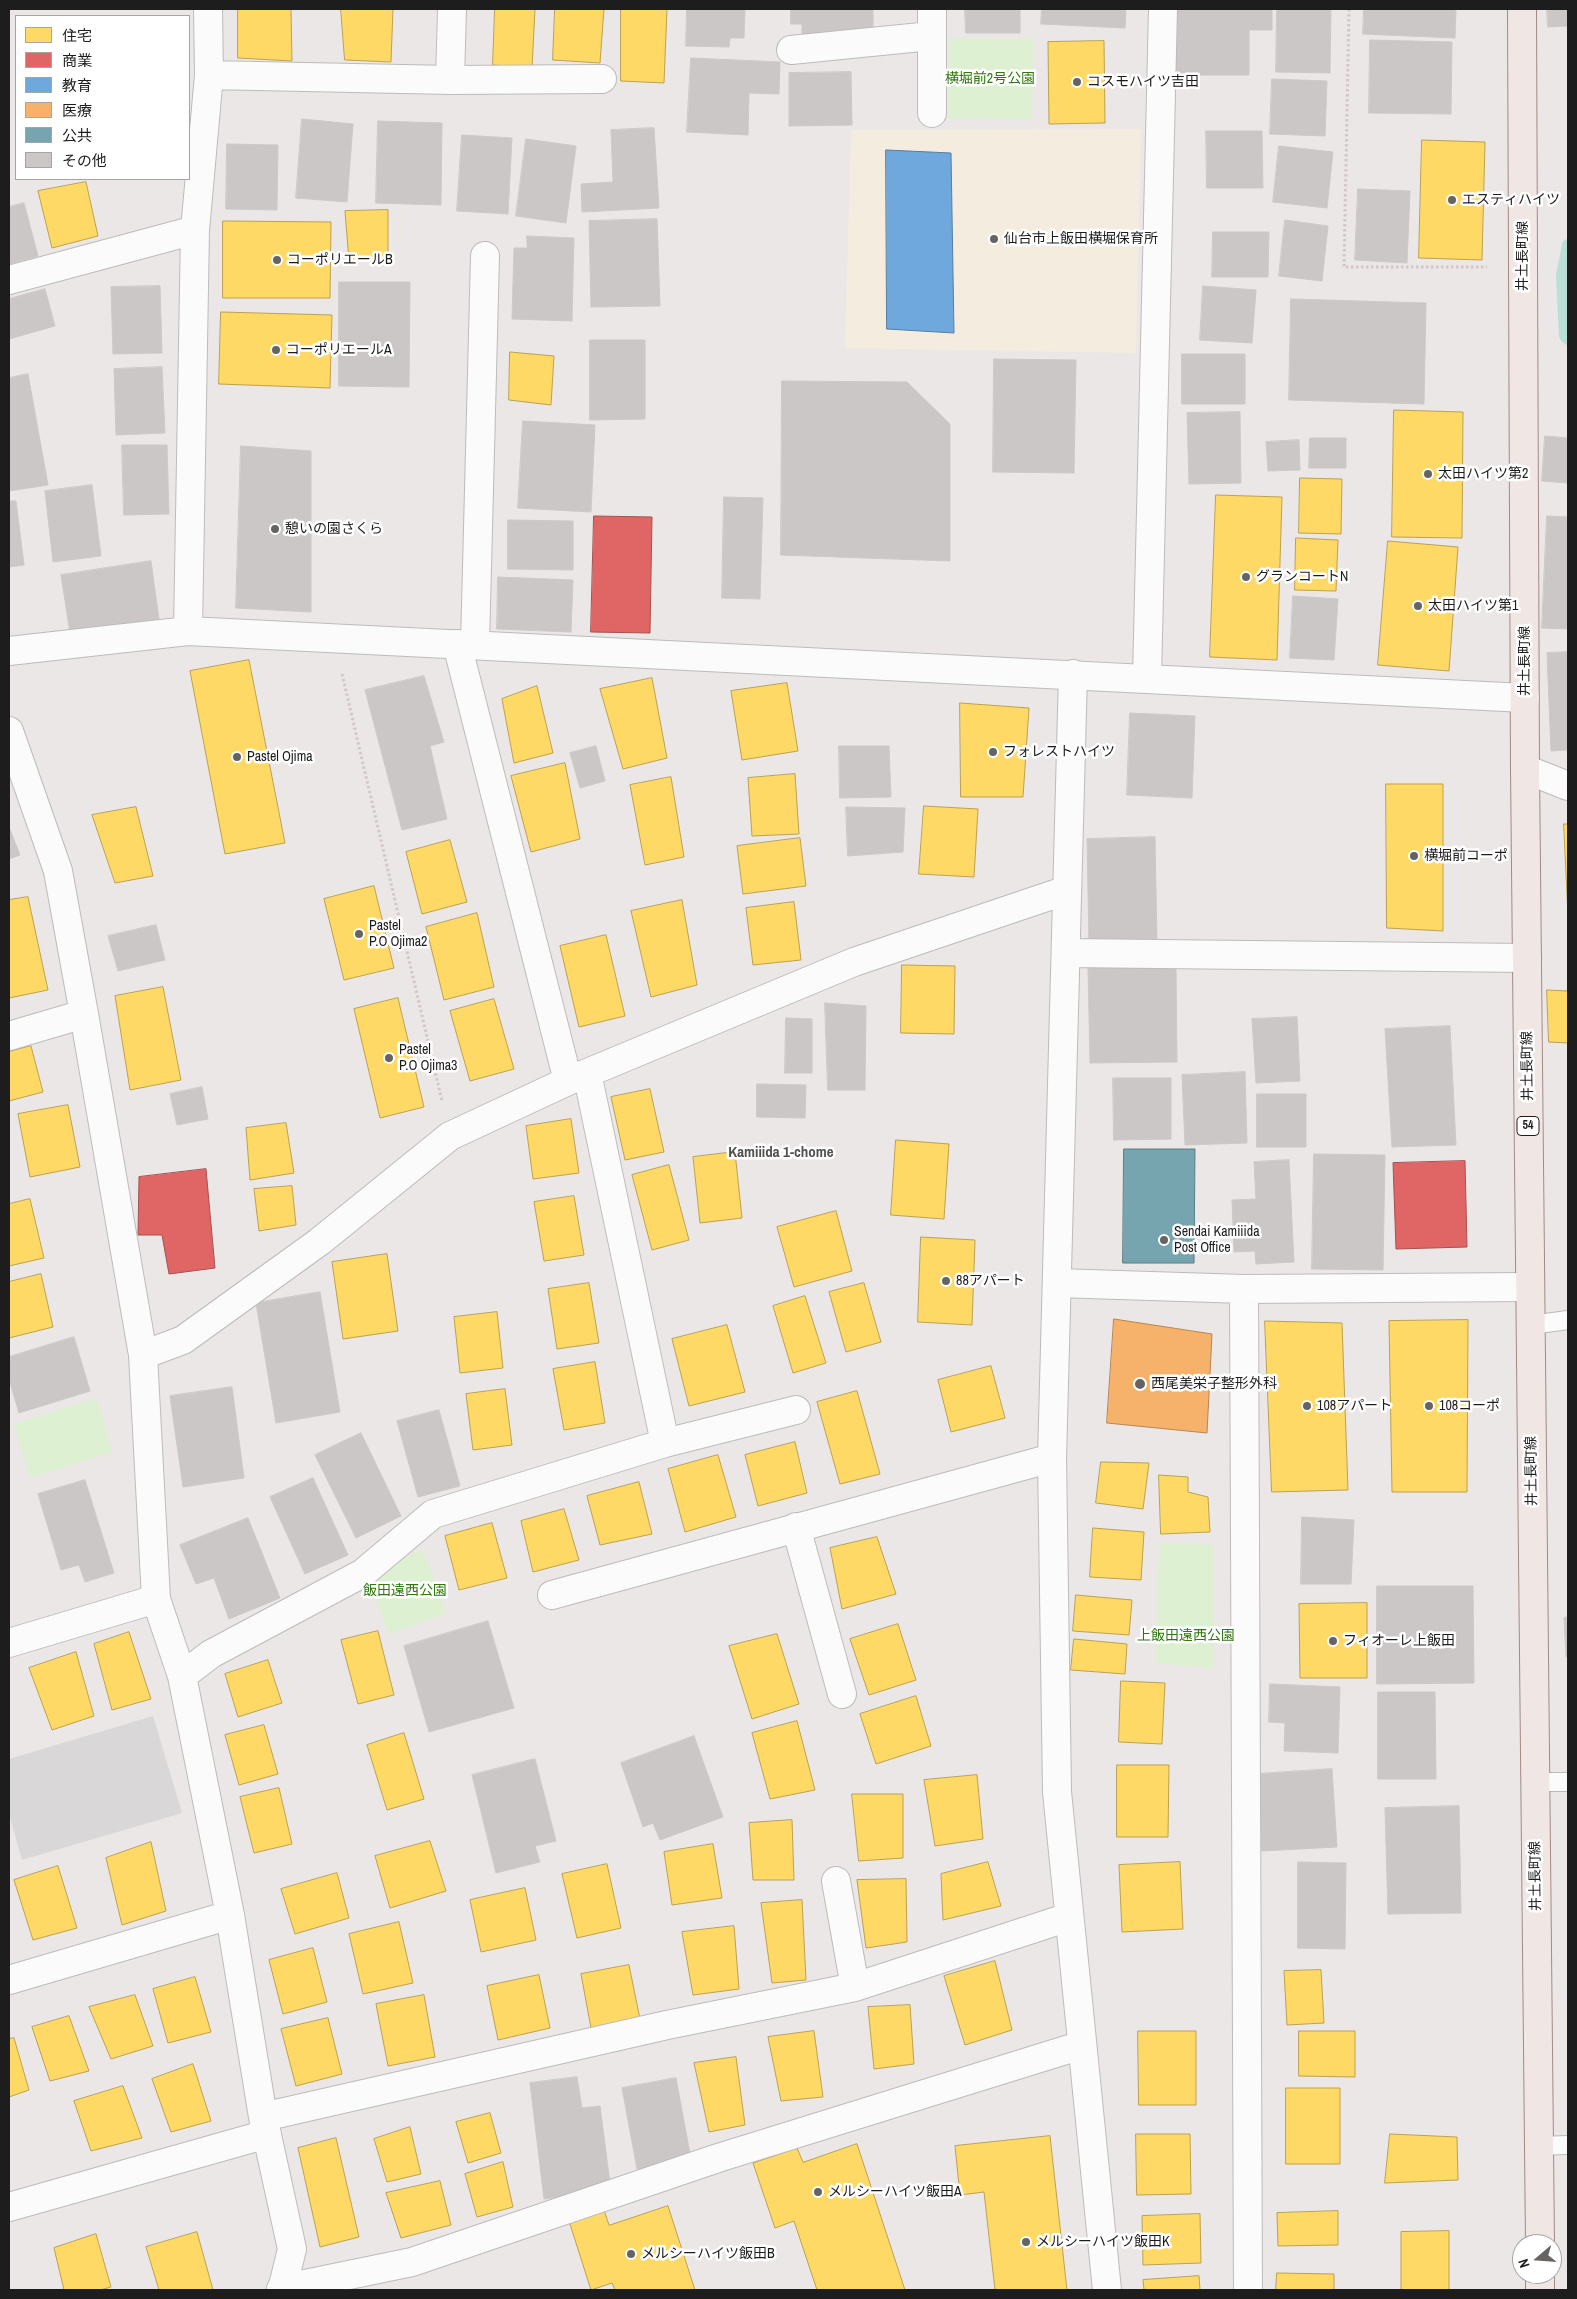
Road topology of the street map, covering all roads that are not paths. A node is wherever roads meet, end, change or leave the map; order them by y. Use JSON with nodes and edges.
{"nodes":[{"id":1,"x":208,"y":9,"type":"edge"},
{"id":2,"x":452,"y":9,"type":"edge"},
{"id":3,"x":932,"y":9,"type":"edge"},
{"id":4,"x":1163,"y":9,"type":"edge"},
{"id":5,"x":1522,"y":9,"type":"edge"},
{"id":6,"x":931,"y":36,"type":"junction"},
{"id":7,"x":791,"y":50,"type":"dead end"},
{"id":8,"x":209,"y":75,"type":"junction"},
{"id":9,"x":602,"y":79,"type":"dead end"},
{"id":10,"x":450,"y":80,"type":"junction"},
{"id":11,"x":932,"y":113,"type":"dead end"},
{"id":12,"x":195,"y":230,"type":"junction"},
{"id":13,"x":485,"y":256,"type":"dead end"},
{"id":14,"x":9,"y":280,"type":"edge"},
{"id":15,"x":188,"y":631,"type":"junction"},
{"id":16,"x":466,"y":644,"type":"junction"},
{"id":17,"x":9,"y":650,"type":"edge"},
{"id":18,"x":1073,"y":674,"type":"junction"},
{"id":19,"x":1147,"y":678,"type":"junction"},
{"id":20,"x":1525,"y":698,"type":"junction"},
{"id":21,"x":9,"y":731,"type":"edge"},
{"id":22,"x":1525,"y":769,"type":"junction"},
{"id":23,"x":1568,"y":786,"type":"edge"},
{"id":24,"x":1067,"y":890,"type":"junction"},
{"id":25,"x":1066,"y":953,"type":"junction"},
{"id":26,"x":1527,"y":958,"type":"junction"},
{"id":27,"x":84,"y":1014,"type":"junction"},
{"id":28,"x":9,"y":1036,"type":"edge"},
{"id":29,"x":577,"y":1077,"type":"junction"},
{"id":30,"x":1057,"y":1284,"type":"junction"},
{"id":31,"x":1530,"y":1287,"type":"junction"},
{"id":32,"x":1244,"y":1289,"type":"junction"},
{"id":33,"x":1568,"y":1320,"type":"edge"},
{"id":34,"x":1530,"y":1325,"type":"junction"},
{"id":35,"x":143,"y":1355,"type":"junction"},
{"id":36,"x":796,"y":1410,"type":"dead end"},
{"id":37,"x":665,"y":1443,"type":"junction"},
{"id":38,"x":1052,"y":1458,"type":"junction"},
{"id":39,"x":796,"y":1527,"type":"junction"},
{"id":40,"x":552,"y":1595,"type":"dead end"},
{"id":41,"x":156,"y":1599,"type":"junction"},
{"id":42,"x":9,"y":1643,"type":"edge"},
{"id":43,"x":182,"y":1676,"type":"junction"},
{"id":44,"x":842,"y":1694,"type":"dead end"},
{"id":45,"x":1535,"y":1782,"type":"junction"},
{"id":46,"x":1568,"y":1782,"type":"edge"},
{"id":47,"x":836,"y":1882,"type":"dead end"},
{"id":48,"x":230,"y":1915,"type":"junction"},
{"id":49,"x":1069,"y":1917,"type":"junction"},
{"id":50,"x":9,"y":1980,"type":"edge"},
{"id":51,"x":855,"y":1987,"type":"junction"},
{"id":52,"x":1082,"y":2045,"type":"junction"},
{"id":53,"x":265,"y":2125,"type":"junction"},
{"id":54,"x":1568,"y":2145,"type":"edge"},
{"id":55,"x":1538,"y":2146,"type":"junction"},
{"id":56,"x":9,"y":2208,"type":"edge"},
{"id":57,"x":1540,"y":2234,"type":"edge"},
{"id":58,"x":282,"y":2290,"type":"edge"},
{"id":59,"x":1107,"y":2290,"type":"edge"},
{"id":60,"x":1248,"y":2290,"type":"edge"}],
"edges":[{"from":1,"to":8,"type":"street"},
{"from":2,"to":10,"type":"street"},
{"from":3,"to":6,"type":"street"},
{"from":4,"to":19,"type":"street"},
{"from":5,"to":20,"type":"main road","name":"井土長町線","number":"54"},
{"from":6,"to":7,"type":"street"},
{"from":6,"to":11,"type":"street"},
{"from":8,"to":10,"type":"street"},
{"from":8,"to":12,"type":"street"},
{"from":9,"to":10,"type":"street"},
{"from":12,"to":14,"type":"street"},
{"from":12,"to":15,"type":"street"},
{"from":13,"to":16,"type":"street"},
{"from":15,"to":16,"type":"street"},
{"from":15,"to":17,"type":"street"},
{"from":16,"to":18,"type":"street"},
{"from":16,"to":29,"type":"street"},
{"from":18,"to":19,"type":"street"},
{"from":18,"to":24,"type":"street"},
{"from":19,"to":20,"type":"street"},
{"from":20,"to":22,"type":"main road","name":"井土長町線","number":"54"},
{"from":21,"to":27,"type":"street"},
{"from":22,"to":23,"type":"street"},
{"from":22,"to":26,"type":"main road","name":"井土長町線","number":"54"},
{"from":24,"to":25,"type":"street"},
{"from":24,"to":29,"type":"street"},
{"from":25,"to":26,"type":"street"},
{"from":25,"to":30,"type":"street"},
{"from":26,"to":31,"type":"main road","name":"井土長町線","number":"54"},
{"from":27,"to":28,"type":"street"},
{"from":27,"to":35,"type":"street"},
{"from":29,"to":35,"type":"street"},
{"from":29,"to":37,"type":"street"},
{"from":30,"to":32,"type":"street"},
{"from":30,"to":38,"type":"street"},
{"from":31,"to":32,"type":"street"},
{"from":31,"to":34,"type":"main road","name":"井土長町線","number":"54"},
{"from":32,"to":60,"type":"street"},
{"from":33,"to":34,"type":"lane"},
{"from":34,"to":45,"type":"main road","name":"井土長町線","number":"54"},
{"from":35,"to":41,"type":"street"},
{"from":36,"to":37,"type":"street"},
{"from":37,"to":43,"type":"street"},
{"from":38,"to":39,"type":"street"},
{"from":38,"to":49,"type":"street"},
{"from":39,"to":40,"type":"street"},
{"from":39,"to":44,"type":"street"},
{"from":41,"to":42,"type":"street"},
{"from":41,"to":43,"type":"street"},
{"from":43,"to":48,"type":"street"},
{"from":45,"to":46,"type":"lane"},
{"from":45,"to":55,"type":"main road","name":"井土長町線","number":"54"},
{"from":47,"to":51,"type":"street"},
{"from":48,"to":50,"type":"street"},
{"from":48,"to":53,"type":"street"},
{"from":49,"to":51,"type":"street"},
{"from":49,"to":52,"type":"street"},
{"from":51,"to":53,"type":"street"},
{"from":52,"to":58,"type":"street"},
{"from":52,"to":59,"type":"street"},
{"from":53,"to":56,"type":"street"},
{"from":53,"to":58,"type":"street"},
{"from":54,"to":55,"type":"lane"},
{"from":55,"to":57,"type":"main road","name":"井土長町線","number":"54"}]}
